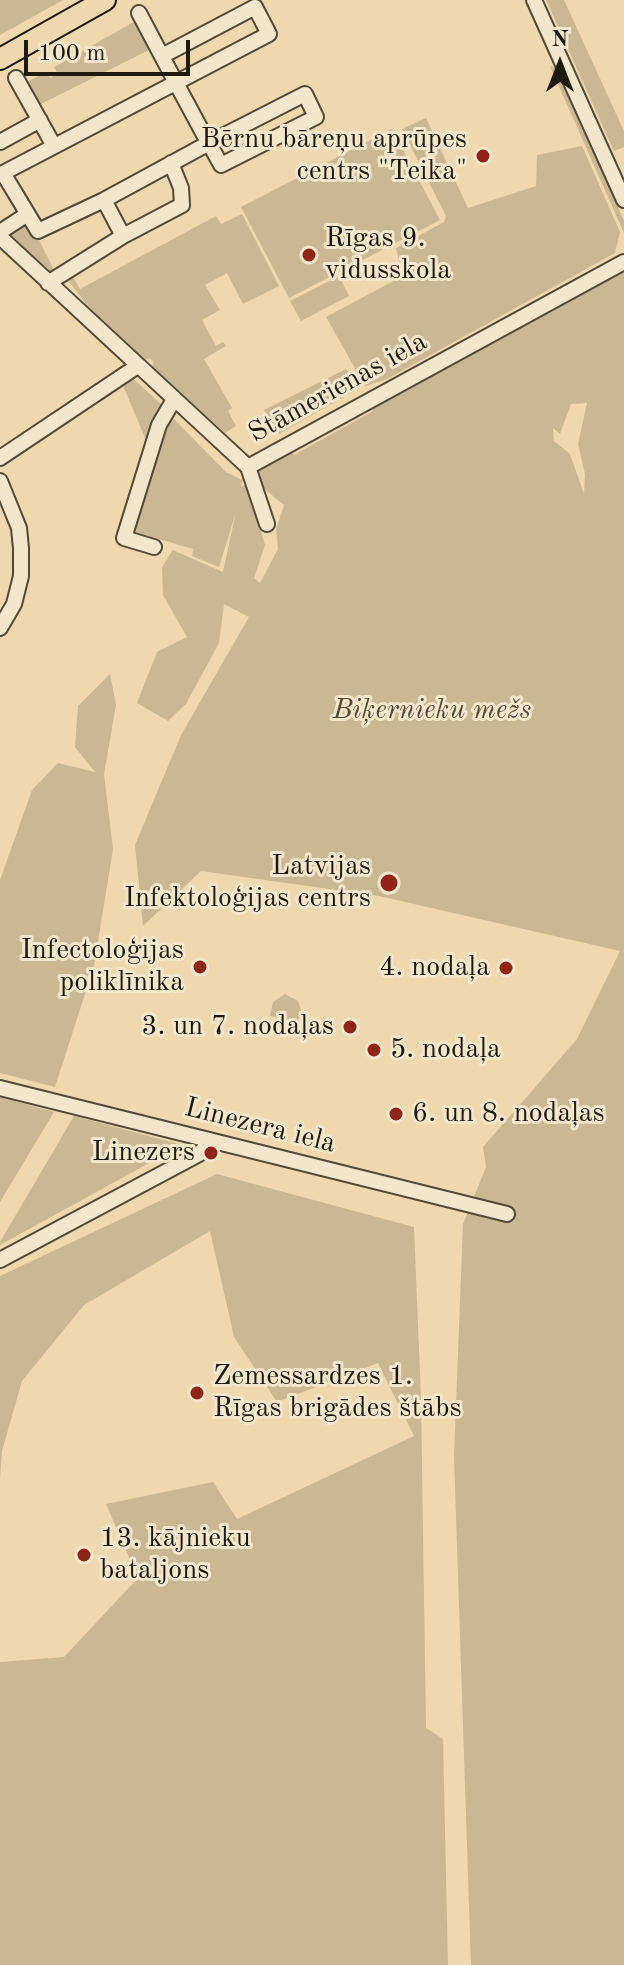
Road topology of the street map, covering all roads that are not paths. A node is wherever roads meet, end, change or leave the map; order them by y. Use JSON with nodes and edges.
{"nodes":[{"id":1,"x":105,"y":0,"type":"edge"},
{"id":2,"x":534,"y":0,"type":"edge"},
{"id":3,"x":139,"y":13,"type":"dead end"},
{"id":4,"x":162,"y":56,"type":"junction"},
{"id":5,"x":0,"y":59,"type":"edge"},
{"id":6,"x":16,"y":78,"type":"dead end"},
{"id":7,"x":175,"y":81,"type":"junction"},
{"id":8,"x":40,"y":120,"type":"junction"},
{"id":9,"x":0,"y":142,"type":"edge"},
{"id":10,"x":209,"y":143,"type":"junction"},
{"id":11,"x":54,"y":146,"type":"junction"},
{"id":12,"x":171,"y":163,"type":"junction"},
{"id":13,"x":2,"y":173,"type":"edge"},
{"id":14,"x":104,"y":200,"type":"junction"},
{"id":15,"x":624,"y":200,"type":"edge"},
{"id":16,"x":26,"y":215,"type":"junction"},
{"id":17,"x":0,"y":235,"type":"edge"},
{"id":18,"x":123,"y":236,"type":"junction"},
{"id":19,"x":624,"y":262,"type":"edge"},
{"id":20,"x":48,"y":283,"type":"junction"},
{"id":21,"x":136,"y":367,"type":"junction"},
{"id":22,"x":173,"y":401,"type":"junction"},
{"id":23,"x":0,"y":458,"type":"edge"},
{"id":24,"x":248,"y":467,"type":"junction"},
{"id":25,"x":0,"y":481,"type":"edge"},
{"id":26,"x":267,"y":524,"type":"dead end"},
{"id":27,"x":154,"y":547,"type":"dead end"},
{"id":28,"x":0,"y":628,"type":"edge"},
{"id":29,"x":0,"y":1088,"type":"edge"},
{"id":30,"x":211,"y":1141,"type":"junction"},
{"id":31,"x":507,"y":1214,"type":"dead end"},
{"id":32,"x":0,"y":1260,"type":"edge"}],
"edges":[{"from":1,"to":5,"type":"highway"},
{"from":2,"to":15,"type":"street"},
{"from":3,"to":4,"type":"street"},
{"from":4,"to":7,"type":"street"},
{"from":4,"to":7,"type":"street"},
{"from":6,"to":8,"type":"street"},
{"from":7,"to":10,"type":"street"},
{"from":7,"to":11,"type":"street"},
{"from":8,"to":9,"type":"street"},
{"from":8,"to":11,"type":"street"},
{"from":10,"to":10,"type":"street"},
{"from":10,"to":12,"type":"street"},
{"from":11,"to":13,"type":"street"},
{"from":12,"to":14,"type":"street"},
{"from":12,"to":18,"type":"street"},
{"from":13,"to":16,"type":"street"},
{"from":14,"to":16,"type":"street"},
{"from":14,"to":18,"type":"street"},
{"from":16,"to":17,"type":"street"},
{"from":17,"to":20,"type":"street","name":"Stāmerienas iela"},
{"from":18,"to":20,"type":"street"},
{"from":19,"to":24,"type":"street","name":"Stāmerienas iela"},
{"from":20,"to":21,"type":"street","name":"Stāmerienas iela"},
{"from":21,"to":22,"type":"street","name":"Stāmerienas iela"},
{"from":21,"to":23,"type":"street"},
{"from":22,"to":24,"type":"street","name":"Stāmerienas iela"},
{"from":22,"to":27,"type":"street"},
{"from":24,"to":26,"type":"street"},
{"from":25,"to":28,"type":"street"},
{"from":29,"to":30,"type":"street","name":"Linezera iela"},
{"from":30,"to":31,"type":"street","name":"Linezera iela"},
{"from":30,"to":32,"type":"street"}]}
